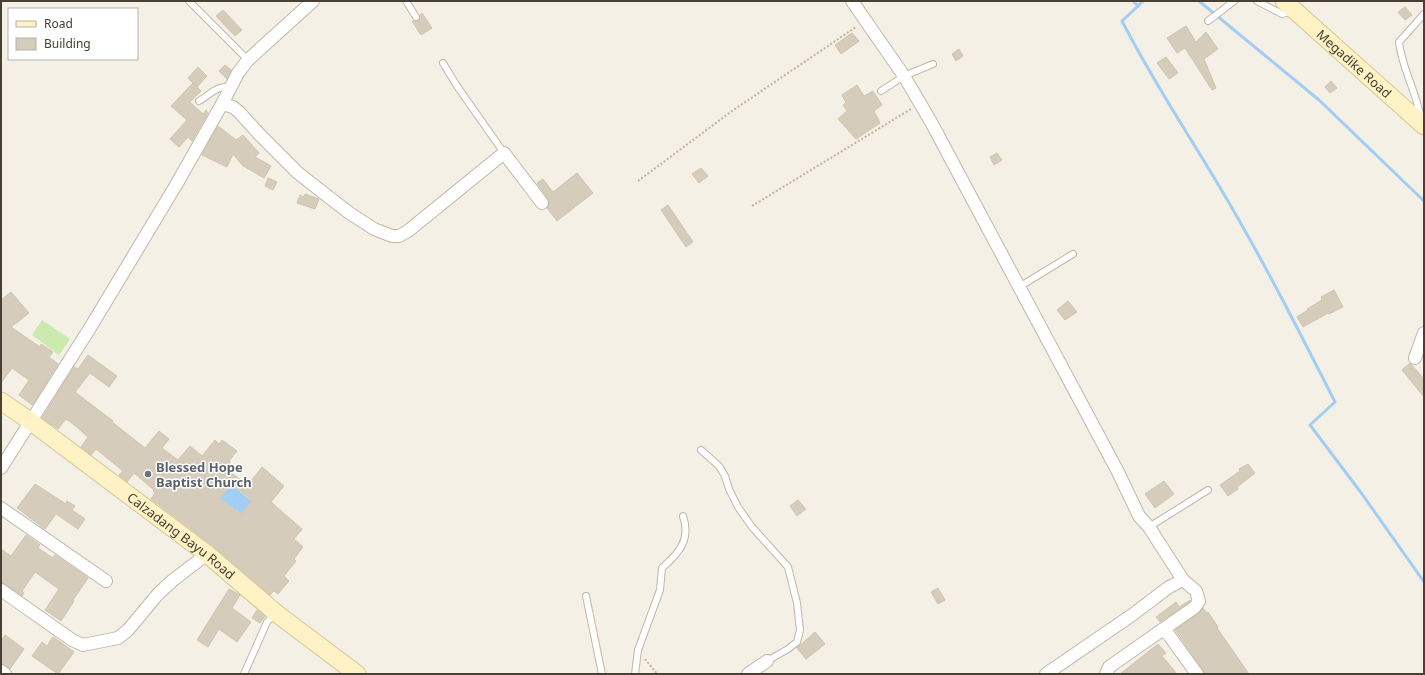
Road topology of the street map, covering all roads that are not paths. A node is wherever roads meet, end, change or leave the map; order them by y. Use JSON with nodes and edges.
{"nodes":[{"id":1,"x":189,"y":1,"type":"edge"},
{"id":2,"x":313,"y":1,"type":"edge"},
{"id":3,"x":406,"y":1,"type":"edge"},
{"id":4,"x":852,"y":1,"type":"edge"},
{"id":5,"x":1234,"y":1,"type":"edge"},
{"id":6,"x":1257,"y":1,"type":"edge"},
{"id":7,"x":1292,"y":5,"type":"edge"},
{"id":8,"x":1424,"y":14,"type":"edge"},
{"id":9,"x":416,"y":17,"type":"dead end"},
{"id":10,"x":1210,"y":19,"type":"dead end"},
{"id":11,"x":248,"y":60,"type":"junction"},
{"id":12,"x":443,"y":63,"type":"dead end"},
{"id":13,"x":933,"y":64,"type":"dead end"},
{"id":14,"x":904,"y":76,"type":"junction"},
{"id":15,"x":230,"y":88,"type":"junction"},
{"id":16,"x":881,"y":91,"type":"dead end"},
{"id":17,"x":199,"y":101,"type":"dead end"},
{"id":18,"x":222,"y":104,"type":"junction"},
{"id":19,"x":1423,"y":125,"type":"edge"},
{"id":20,"x":504,"y":153,"type":"junction"},
{"id":21,"x":542,"y":203,"type":"dead end"},
{"id":22,"x":1073,"y":254,"type":"dead end"},
{"id":23,"x":1019,"y":287,"type":"junction"},
{"id":24,"x":1424,"y":333,"type":"edge"},
{"id":25,"x":1415,"y":358,"type":"dead end"},
{"id":26,"x":1,"y":401,"type":"edge"},
{"id":27,"x":30,"y":421,"type":"junction"},
{"id":28,"x":701,"y":450,"type":"dead end"},
{"id":29,"x":1,"y":468,"type":"edge"},
{"id":30,"x":1208,"y":490,"type":"dead end"},
{"id":31,"x":1,"y":508,"type":"edge"},
{"id":32,"x":683,"y":516,"type":"dead end"},
{"id":33,"x":1149,"y":526,"type":"junction"},
{"id":34,"x":207,"y":554,"type":"junction"},
{"id":35,"x":1183,"y":580,"type":"junction"},
{"id":36,"x":106,"y":581,"type":"dead end"},
{"id":37,"x":1,"y":590,"type":"edge"},
{"id":38,"x":586,"y":596,"type":"dead end"},
{"id":39,"x":276,"y":613,"type":"junction"},
{"id":40,"x":1162,"y":630,"type":"junction"},
{"id":41,"x":767,"y":661,"type":"junction"},
{"id":42,"x":1,"y":671,"type":"edge"},
{"id":43,"x":1107,"y":671,"type":"edge"},
{"id":44,"x":5,"y":674,"type":"edge"},
{"id":45,"x":244,"y":674,"type":"edge"},
{"id":46,"x":357,"y":674,"type":"edge"},
{"id":47,"x":602,"y":674,"type":"edge"},
{"id":48,"x":635,"y":674,"type":"edge"},
{"id":49,"x":748,"y":674,"type":"edge"},
{"id":50,"x":766,"y":674,"type":"edge"},
{"id":51,"x":1046,"y":674,"type":"edge"},
{"id":52,"x":1197,"y":674,"type":"edge"}],
"edges":[{"from":1,"to":11,"type":"lane"},
{"from":2,"to":11,"type":"street"},
{"from":3,"to":9,"type":"lane"},
{"from":4,"to":14,"type":"street"},
{"from":5,"to":10,"type":"lane"},
{"from":6,"to":7,"type":"lane"},
{"from":7,"to":19,"type":"street","name":"Megadike Road"},
{"from":8,"to":19,"type":"lane"},
{"from":11,"to":15,"type":"street"},
{"from":12,"to":20,"type":"lane"},
{"from":13,"to":14,"type":"lane"},
{"from":14,"to":16,"type":"lane"},
{"from":14,"to":23,"type":"street"},
{"from":15,"to":17,"type":"lane"},
{"from":15,"to":18,"type":"street"},
{"from":18,"to":20,"type":"street"},
{"from":18,"to":27,"type":"street"},
{"from":20,"to":21,"type":"street"},
{"from":22,"to":23,"type":"lane"},
{"from":23,"to":33,"type":"street"},
{"from":24,"to":25,"type":"street"},
{"from":26,"to":27,"type":"street","name":"Calzadang Bayu Road"},
{"from":27,"to":29,"type":"street"},
{"from":27,"to":34,"type":"street","name":"Calzadang Bayu Road"},
{"from":28,"to":41,"type":"lane"},
{"from":30,"to":33,"type":"lane"},
{"from":31,"to":36,"type":"street"},
{"from":32,"to":48,"type":"lane"},
{"from":33,"to":35,"type":"street"},
{"from":34,"to":37,"type":"street"},
{"from":34,"to":39,"type":"street","name":"Calzadang Bayu Road"},
{"from":35,"to":40,"type":"street"},
{"from":35,"to":51,"type":"street"},
{"from":38,"to":47,"type":"lane"},
{"from":39,"to":45,"type":"lane"},
{"from":39,"to":46,"type":"street","name":"Calzadang Bayu Road"},
{"from":40,"to":43,"type":"street"},
{"from":40,"to":52,"type":"street"},
{"from":41,"to":49,"type":"street"},
{"from":41,"to":50,"type":"street"},
{"from":42,"to":44,"type":"street"}]}
